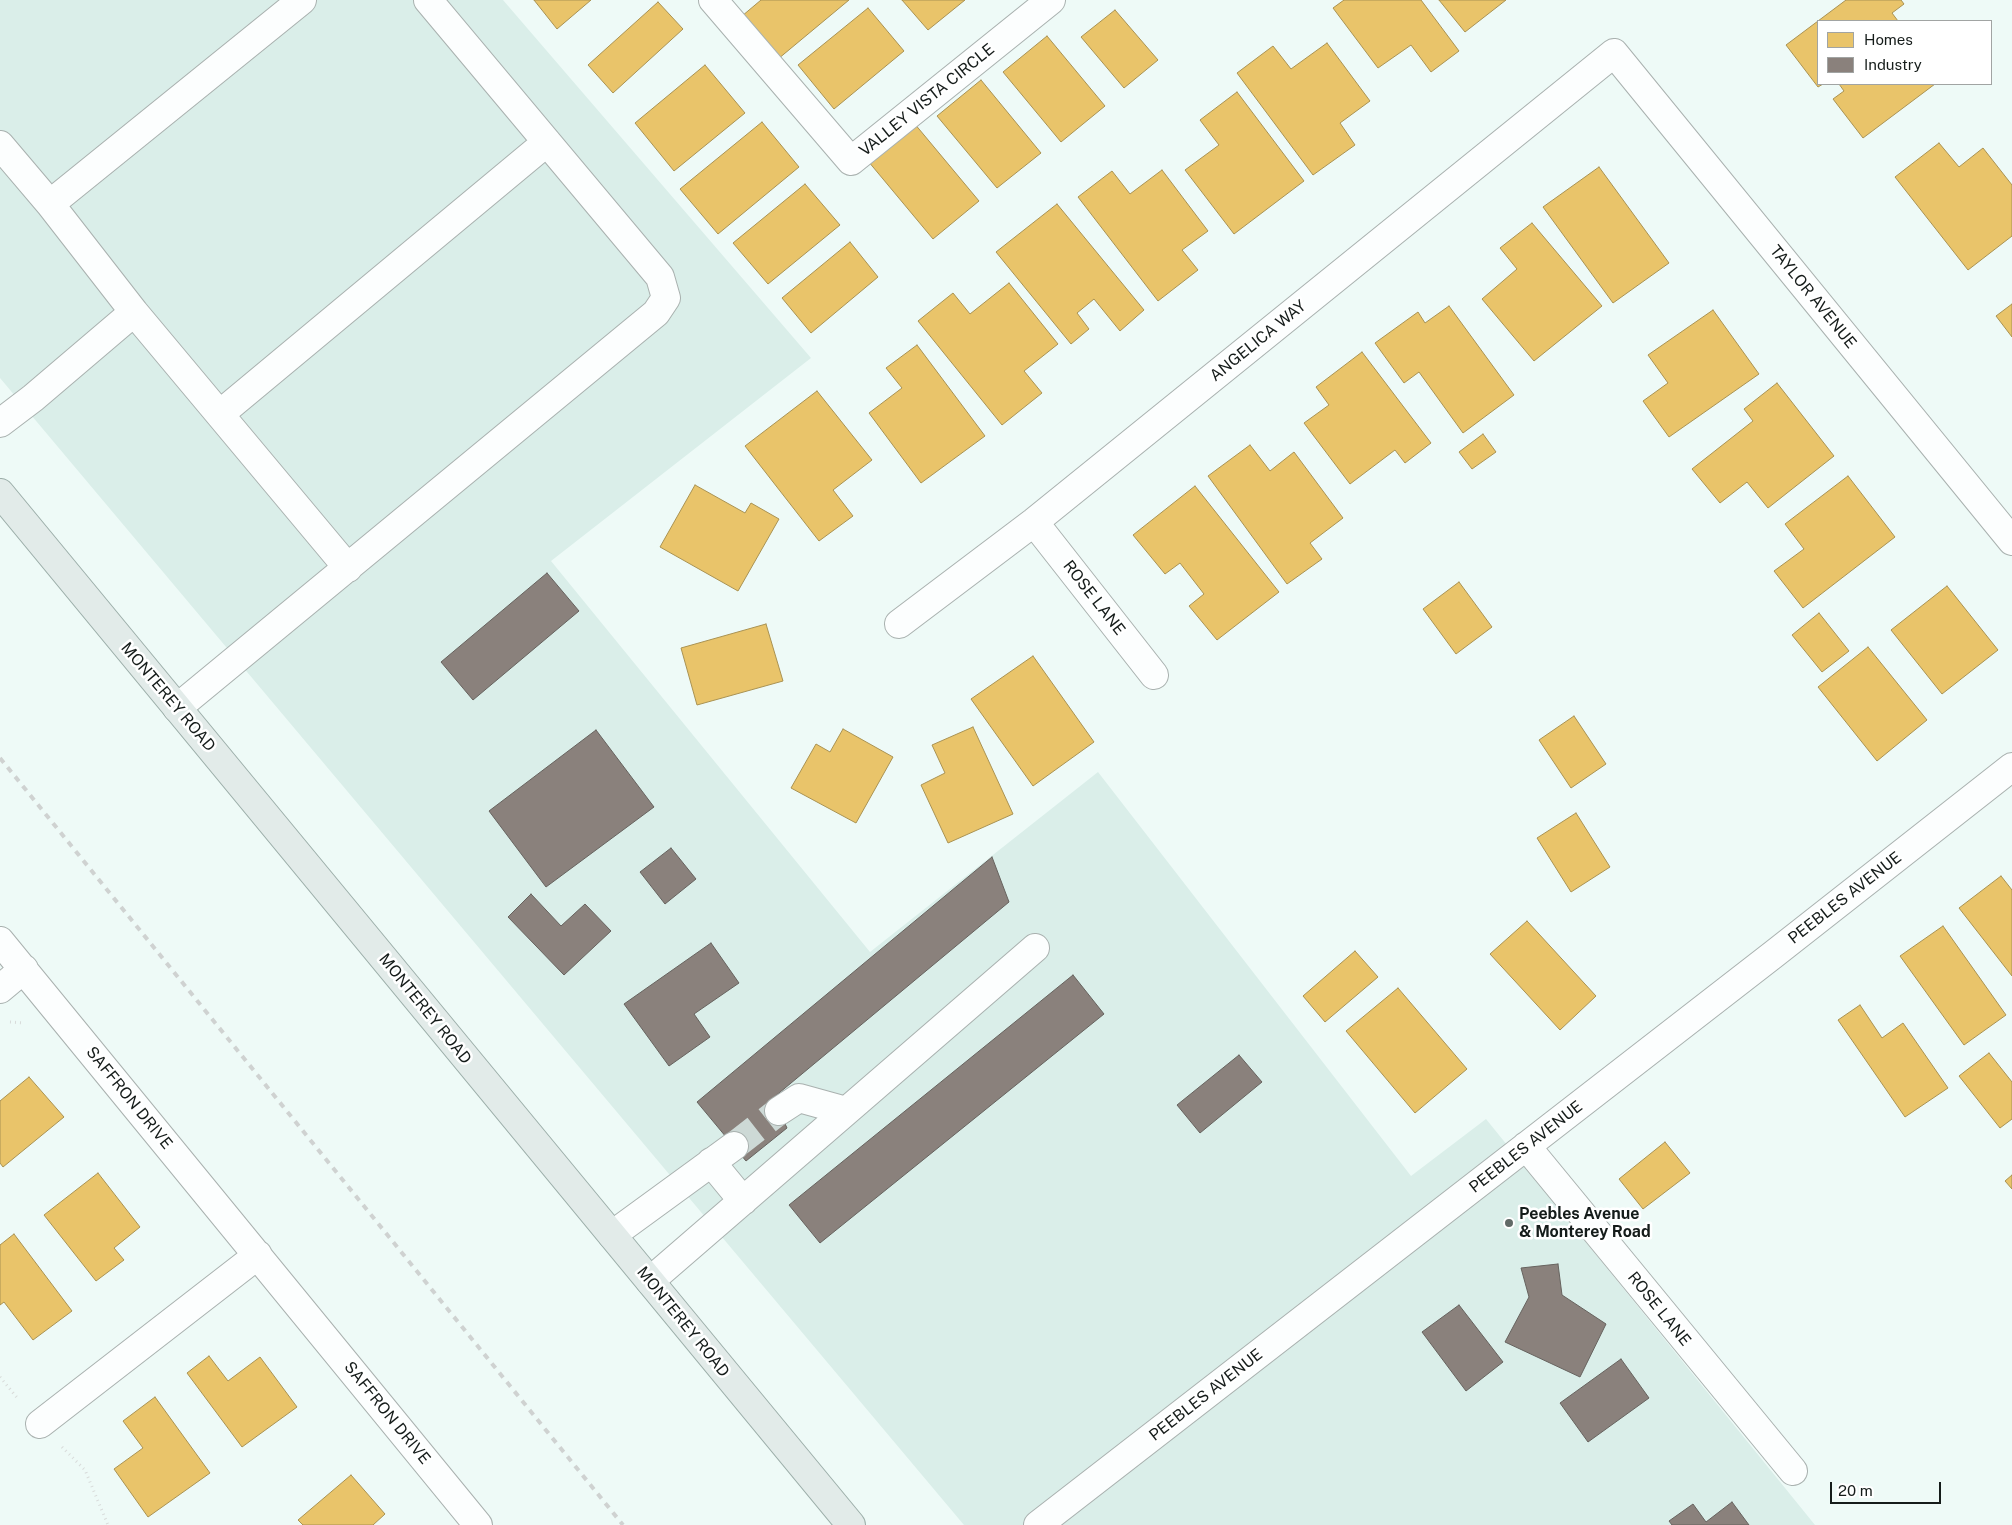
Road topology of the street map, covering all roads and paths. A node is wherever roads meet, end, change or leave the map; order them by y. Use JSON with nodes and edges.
{"nodes":[{"id":1,"x":302,"y":0,"type":"edge"},
{"id":2,"x":428,"y":0,"type":"edge"},
{"id":3,"x":713,"y":0,"type":"edge"},
{"id":4,"x":1051,"y":0,"type":"edge"},
{"id":5,"x":1614,"y":53,"type":"joint"},
{"id":6,"x":547,"y":142,"type":"junction"},
{"id":7,"x":0,"y":145,"type":"edge"},
{"id":8,"x":50,"y":204,"type":"junction"},
{"id":9,"x":134,"y":312,"type":"junction"},
{"id":10,"x":220,"y":414,"type":"junction"},
{"id":11,"x":0,"y":423,"type":"edge"},
{"id":12,"x":0,"y":494,"type":"edge"},
{"id":13,"x":1034,"y":522,"type":"junction"},
{"id":14,"x":2012,"y":541,"type":"edge"},
{"id":15,"x":348,"y":568,"type":"junction"},
{"id":16,"x":899,"y":624,"type":"dead end"},
{"id":17,"x":1154,"y":675,"type":"dead end"},
{"id":18,"x":177,"y":708,"type":"junction"},
{"id":19,"x":2012,"y":766,"type":"edge"},
{"id":20,"x":0,"y":940,"type":"edge"},
{"id":21,"x":1035,"y":948,"type":"dead end"},
{"id":22,"x":24,"y":969,"type":"junction"},
{"id":23,"x":0,"y":989,"type":"edge"},
{"id":24,"x":779,"y":1111,"type":"tunnel mouth"},
{"id":25,"x":846,"y":1111,"type":"junction"},
{"id":26,"x":734,"y":1146,"type":"tunnel mouth"},
{"id":27,"x":1526,"y":1146,"type":"junction"},
{"id":28,"x":711,"y":1162,"type":"junction"},
{"id":29,"x":743,"y":1201,"type":"junction"},
{"id":30,"x":612,"y":1235,"type":"junction"},
{"id":31,"x":258,"y":1255,"type":"junction"},
{"id":32,"x":650,"y":1281,"type":"junction"},
{"id":33,"x":40,"y":1424,"type":"dead end"},
{"id":34,"x":1793,"y":1471,"type":"dead end"},
{"id":35,"x":478,"y":1525,"type":"edge"},
{"id":36,"x":851,"y":1525,"type":"edge"},
{"id":37,"x":1038,"y":1525,"type":"edge"}],
"edges":[{"from":1,"to":8,"type":"street"},
{"from":2,"to":6,"type":"street"},
{"from":3,"to":4,"type":"street","name":"VALLEY VISTA CIRCLE"},
{"from":5,"to":13,"type":"street","name":"ANGELICA WAY"},
{"from":5,"to":14,"type":"street","name":"TAYLOR AVENUE"},
{"from":6,"to":10,"type":"street"},
{"from":6,"to":15,"type":"street"},
{"from":7,"to":8,"type":"street"},
{"from":8,"to":9,"type":"street"},
{"from":9,"to":10,"type":"street"},
{"from":9,"to":11,"type":"street"},
{"from":10,"to":15,"type":"street"},
{"from":12,"to":18,"type":"main road","name":"MONTEREY ROAD"},
{"from":13,"to":16,"type":"street","name":"ANGELICA WAY"},
{"from":13,"to":17,"type":"street","name":"ROSE LANE"},
{"from":15,"to":18,"type":"street"},
{"from":18,"to":30,"type":"main road","name":"MONTEREY ROAD"},
{"from":19,"to":27,"type":"street","name":"PEEBLES AVENUE"},
{"from":20,"to":22,"type":"street","name":"SAFFRON DRIVE"},
{"from":21,"to":25,"type":"street"},
{"from":22,"to":23,"type":"street"},
{"from":22,"to":31,"type":"street","name":"SAFFRON DRIVE"},
{"from":24,"to":25,"type":"street"},
{"from":25,"to":29,"type":"street"},
{"from":26,"to":28,"type":"street"},
{"from":27,"to":34,"type":"street","name":"ROSE LANE"},
{"from":27,"to":37,"type":"street","name":"PEEBLES AVENUE"},
{"from":28,"to":29,"type":"street"},
{"from":28,"to":30,"type":"street"},
{"from":29,"to":32,"type":"street"},
{"from":30,"to":32,"type":"main road","name":"MONTEREY ROAD"},
{"from":31,"to":33,"type":"street"},
{"from":31,"to":35,"type":"street","name":"SAFFRON DRIVE"},
{"from":32,"to":36,"type":"main road","name":"MONTEREY ROAD"}]}
